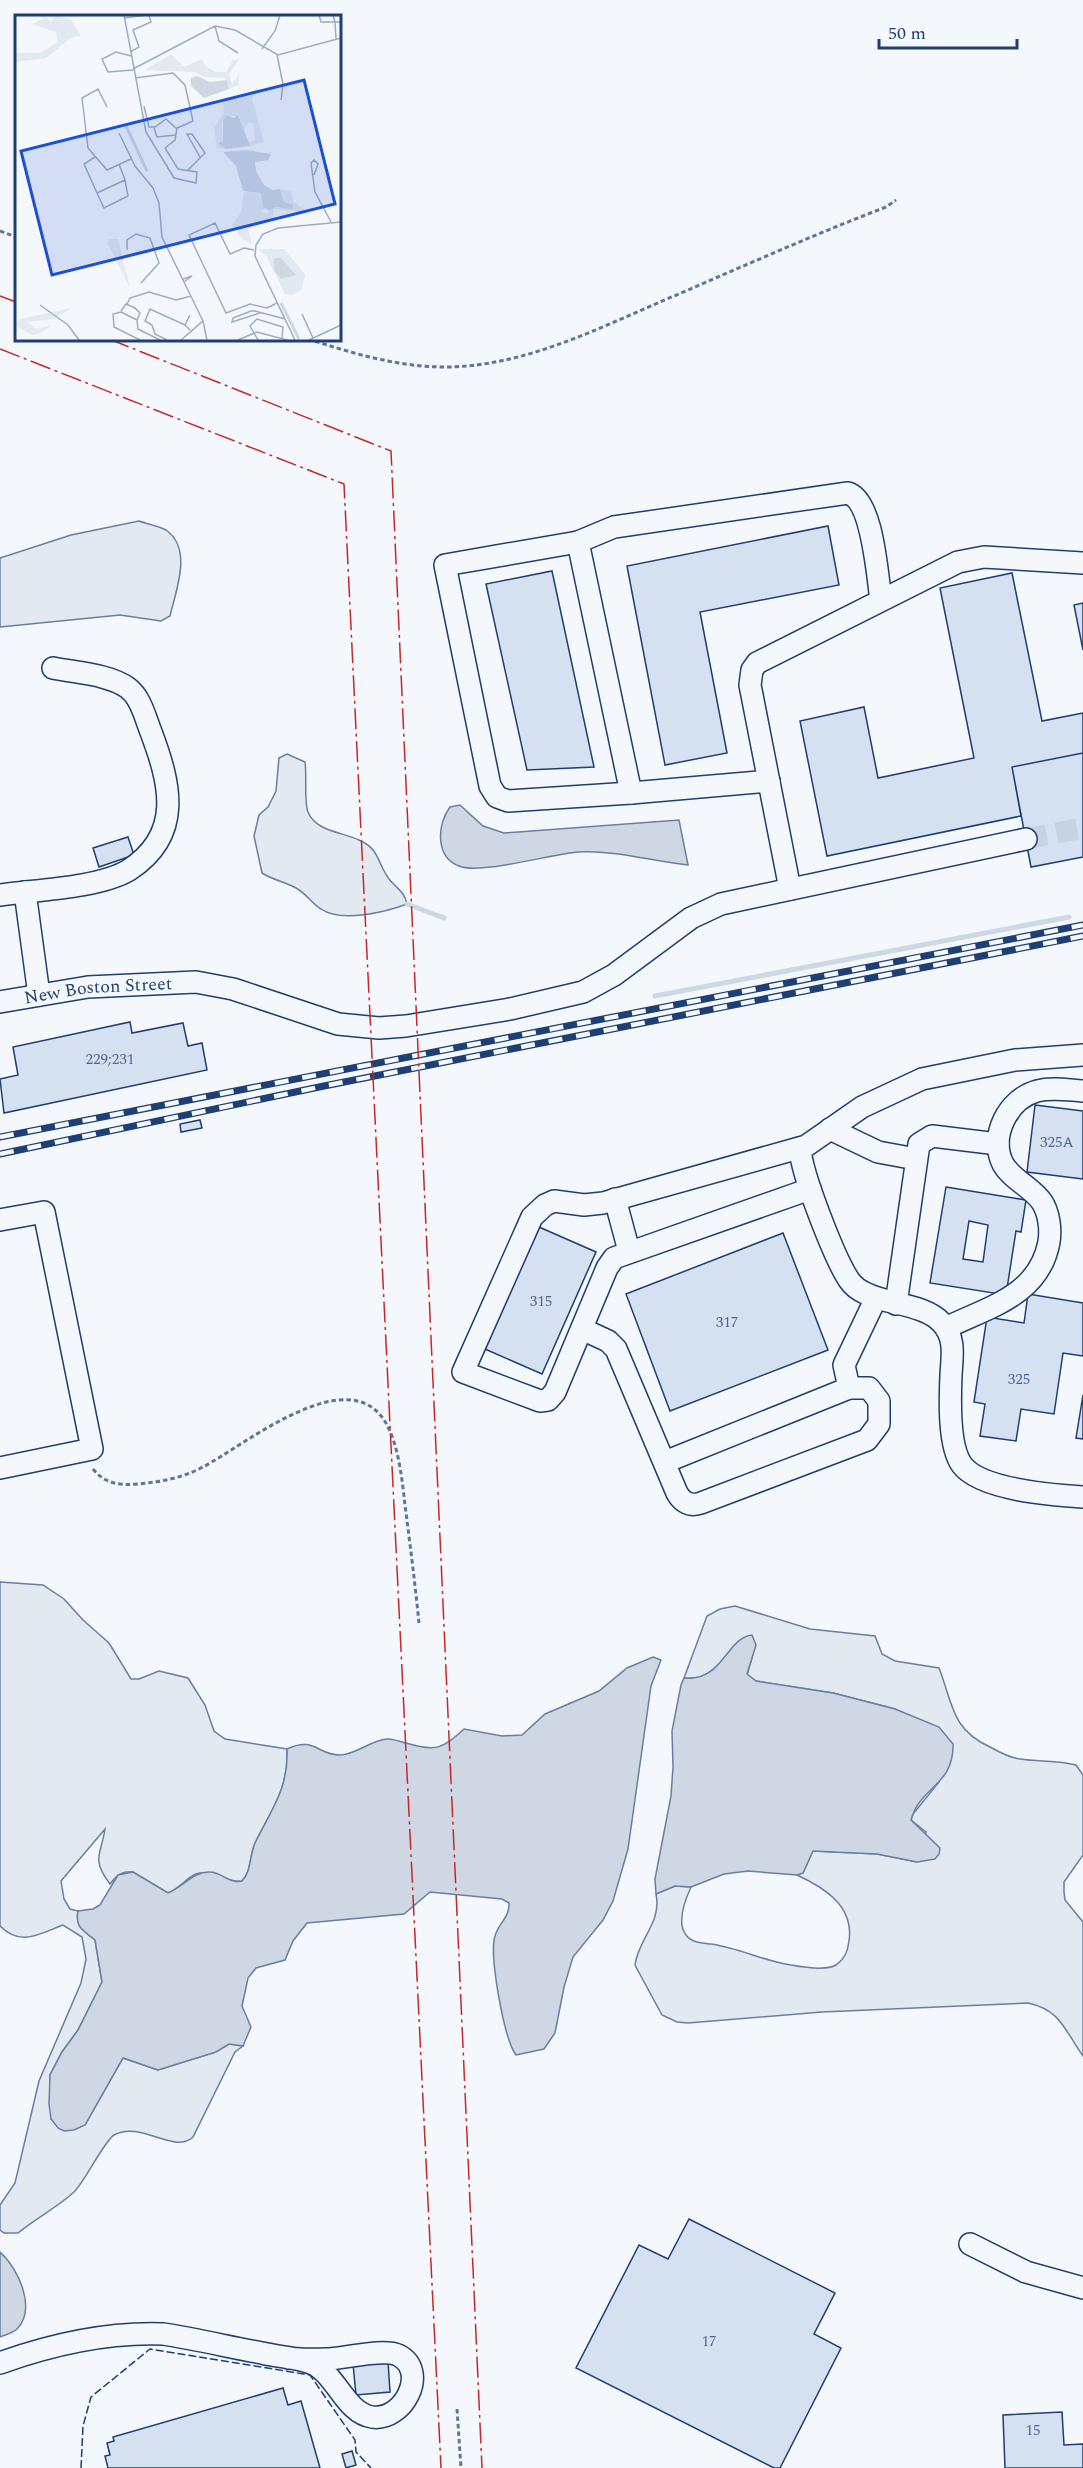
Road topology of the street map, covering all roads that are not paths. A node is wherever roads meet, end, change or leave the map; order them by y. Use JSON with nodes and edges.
{"nodes":[{"id":1,"x":578,"y":542,"type":"junction"},
{"id":2,"x":1083,"y":563,"type":"edge"},
{"id":3,"x":881,"y":600,"type":"junction"},
{"id":4,"x":53,"y":668,"type":"dead end"},
{"id":5,"x":769,"y":781,"type":"junction"},
{"id":6,"x":631,"y":793,"type":"junction"},
{"id":7,"x":1026,"y":839,"type":"tunnel mouth"},
{"id":8,"x":790,"y":889,"type":"junction"},
{"id":9,"x":25,"y":892,"type":"junction"},
{"id":10,"x":0,"y":896,"type":"edge"},
{"id":11,"x":39,"y":995,"type":"junction"},
{"id":12,"x":0,"y":1002,"type":"edge"},
{"id":13,"x":1083,"y":1055,"type":"edge"},
{"id":14,"x":1083,"y":1091,"type":"edge"},
{"id":15,"x":830,"y":1129,"type":"junction"},
{"id":16,"x":998,"y":1144,"type":"junction"},
{"id":17,"x":800,"y":1148,"type":"junction"},
{"id":18,"x":916,"y":1159,"type":"junction"},
{"id":19,"x":810,"y":1189,"type":"junction"},
{"id":20,"x":615,"y":1199,"type":"junction"},
{"id":21,"x":0,"y":1220,"type":"edge"},
{"id":22,"x":629,"y":1251,"type":"junction"},
{"id":23,"x":876,"y":1298,"type":"junction"},
{"id":24,"x":896,"y":1304,"type":"junction"},
{"id":25,"x":946,"y":1328,"type":"junction"},
{"id":26,"x":582,"y":1329,"type":"junction"},
{"id":27,"x":849,"y":1388,"type":"junction"},
{"id":28,"x":665,"y":1462,"type":"junction"},
{"id":29,"x":0,"y":1468,"type":"edge"},
{"id":30,"x":1083,"y":1497,"type":"edge"},
{"id":31,"x":970,"y":2244,"type":"dead end"},
{"id":32,"x":1083,"y":2288,"type":"edge"},
{"id":33,"x":288,"y":2358,"type":"junction"},
{"id":34,"x":0,"y":2363,"type":"edge"}],
"edges":[{"from":1,"to":3,"type":"street"},
{"from":1,"to":6,"type":"street"},
{"from":1,"to":6,"type":"street"},
{"from":2,"to":3,"type":"street"},
{"from":3,"to":5,"type":"street"},
{"from":4,"to":9,"type":"street"},
{"from":5,"to":6,"type":"street"},
{"from":5,"to":8,"type":"street"},
{"from":7,"to":8,"type":"street","name":"New Boston Street"},
{"from":8,"to":11,"type":"street","name":"New Boston Street"},
{"from":9,"to":10,"type":"street"},
{"from":9,"to":11,"type":"street"},
{"from":11,"to":12,"type":"street","name":"New Boston Street"},
{"from":13,"to":15,"type":"street"},
{"from":14,"to":16,"type":"street"},
{"from":15,"to":17,"type":"street"},
{"from":15,"to":18,"type":"street"},
{"from":16,"to":18,"type":"street"},
{"from":16,"to":25,"type":"street"},
{"from":17,"to":19,"type":"street"},
{"from":17,"to":20,"type":"street"},
{"from":18,"to":24,"type":"street"},
{"from":19,"to":22,"type":"street"},
{"from":19,"to":23,"type":"street"},
{"from":20,"to":22,"type":"street"},
{"from":20,"to":26,"type":"street"},
{"from":21,"to":29,"type":"street"},
{"from":22,"to":26,"type":"street"},
{"from":23,"to":24,"type":"street"},
{"from":23,"to":27,"type":"street"},
{"from":24,"to":25,"type":"street"},
{"from":25,"to":30,"type":"street"},
{"from":26,"to":28,"type":"street"},
{"from":27,"to":28,"type":"street"},
{"from":27,"to":28,"type":"street"},
{"from":31,"to":32,"type":"street"},
{"from":33,"to":33,"type":"street"},
{"from":33,"to":34,"type":"street"}]}
